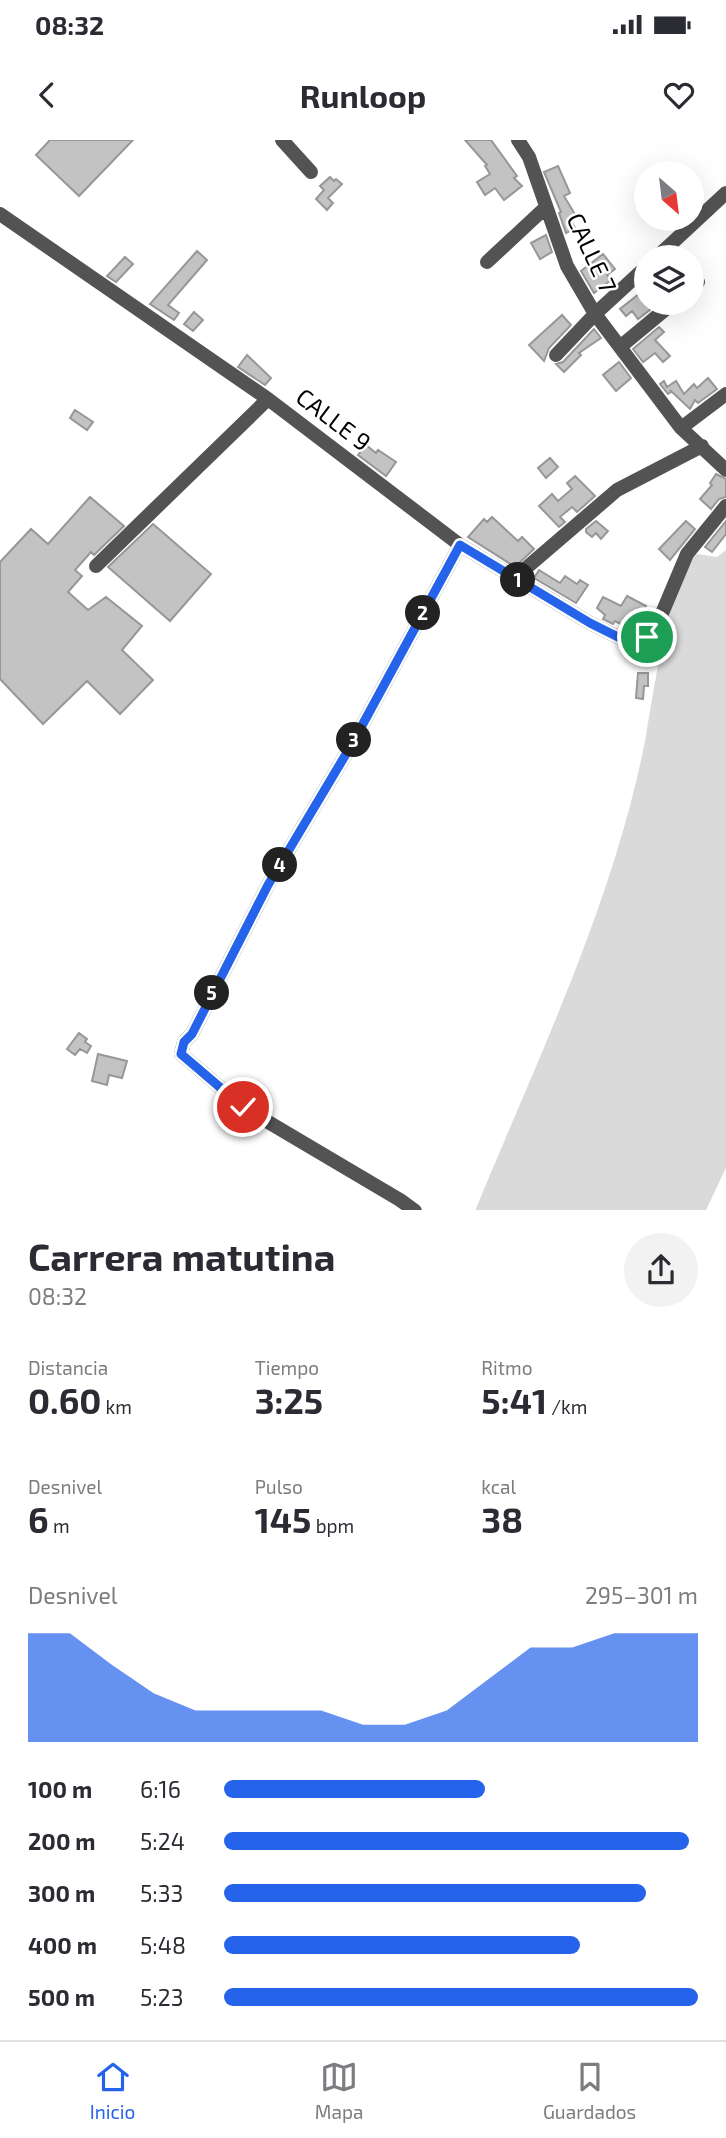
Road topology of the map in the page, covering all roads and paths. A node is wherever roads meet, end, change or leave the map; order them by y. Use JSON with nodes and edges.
{"nodes":[{"id":1,"x":282,"y":140,"type":"edge"},
{"id":2,"x":518,"y":140,"type":"edge"},
{"id":3,"x":311,"y":172,"type":"dead end"},
{"id":4,"x":726,"y":193,"type":"edge"},
{"id":5,"x":545,"y":208,"type":"junction"},
{"id":6,"x":0,"y":214,"type":"edge"},
{"id":7,"x":670,"y":245,"type":"edge"},
{"id":8,"x":487,"y":262,"type":"dead end"},
{"id":9,"x":634,"y":278,"type":"edge"},
{"id":10,"x":595,"y":314,"type":"junction"},
{"id":11,"x":659,"y":315,"type":"edge"},
{"id":12,"x":620,"y":347,"type":"junction"},
{"id":13,"x":556,"y":355,"type":"dead end"},
{"id":14,"x":726,"y":394,"type":"edge"},
{"id":15,"x":268,"y":399,"type":"junction"},
{"id":16,"x":681,"y":428,"type":"junction"},
{"id":17,"x":702,"y":446,"type":"junction"},
{"id":18,"x":726,"y":470,"type":"edge"},
{"id":19,"x":726,"y":506,"type":"edge"},
{"id":20,"x":460,"y":545,"type":"junction"},
{"id":21,"x":96,"y":566,"type":"dead end"},
{"id":22,"x":519,"y":581,"type":"junction"},
{"id":23,"x":415,"y":1210,"type":"edge"}],
"edges":[{"from":1,"to":3,"type":"street"},
{"from":2,"to":5,"type":"street","name":"CALLE 7"},
{"from":4,"to":7,"type":"street"},
{"from":5,"to":8,"type":"street"},
{"from":5,"to":10,"type":"street","name":"CALLE 7"},
{"from":6,"to":15,"type":"street","name":"CALLE 9"},
{"from":9,"to":10,"type":"street"},
{"from":10,"to":12,"type":"street","name":"CALLE 7"},
{"from":10,"to":13,"type":"street"},
{"from":11,"to":12,"type":"street"},
{"from":12,"to":16,"type":"street","name":"CALLE 7"},
{"from":14,"to":16,"type":"street"},
{"from":15,"to":20,"type":"street","name":"CALLE 9"},
{"from":15,"to":21,"type":"street"},
{"from":16,"to":17,"type":"street","name":"CALLE 7"},
{"from":17,"to":18,"type":"street","name":"CALLE 7"},
{"from":17,"to":22,"type":"street"},
{"from":19,"to":22,"type":"street","name":"CALLE 9"},
{"from":20,"to":22,"type":"street","name":"CALLE 9"},
{"from":20,"to":23,"type":"street"}]}
